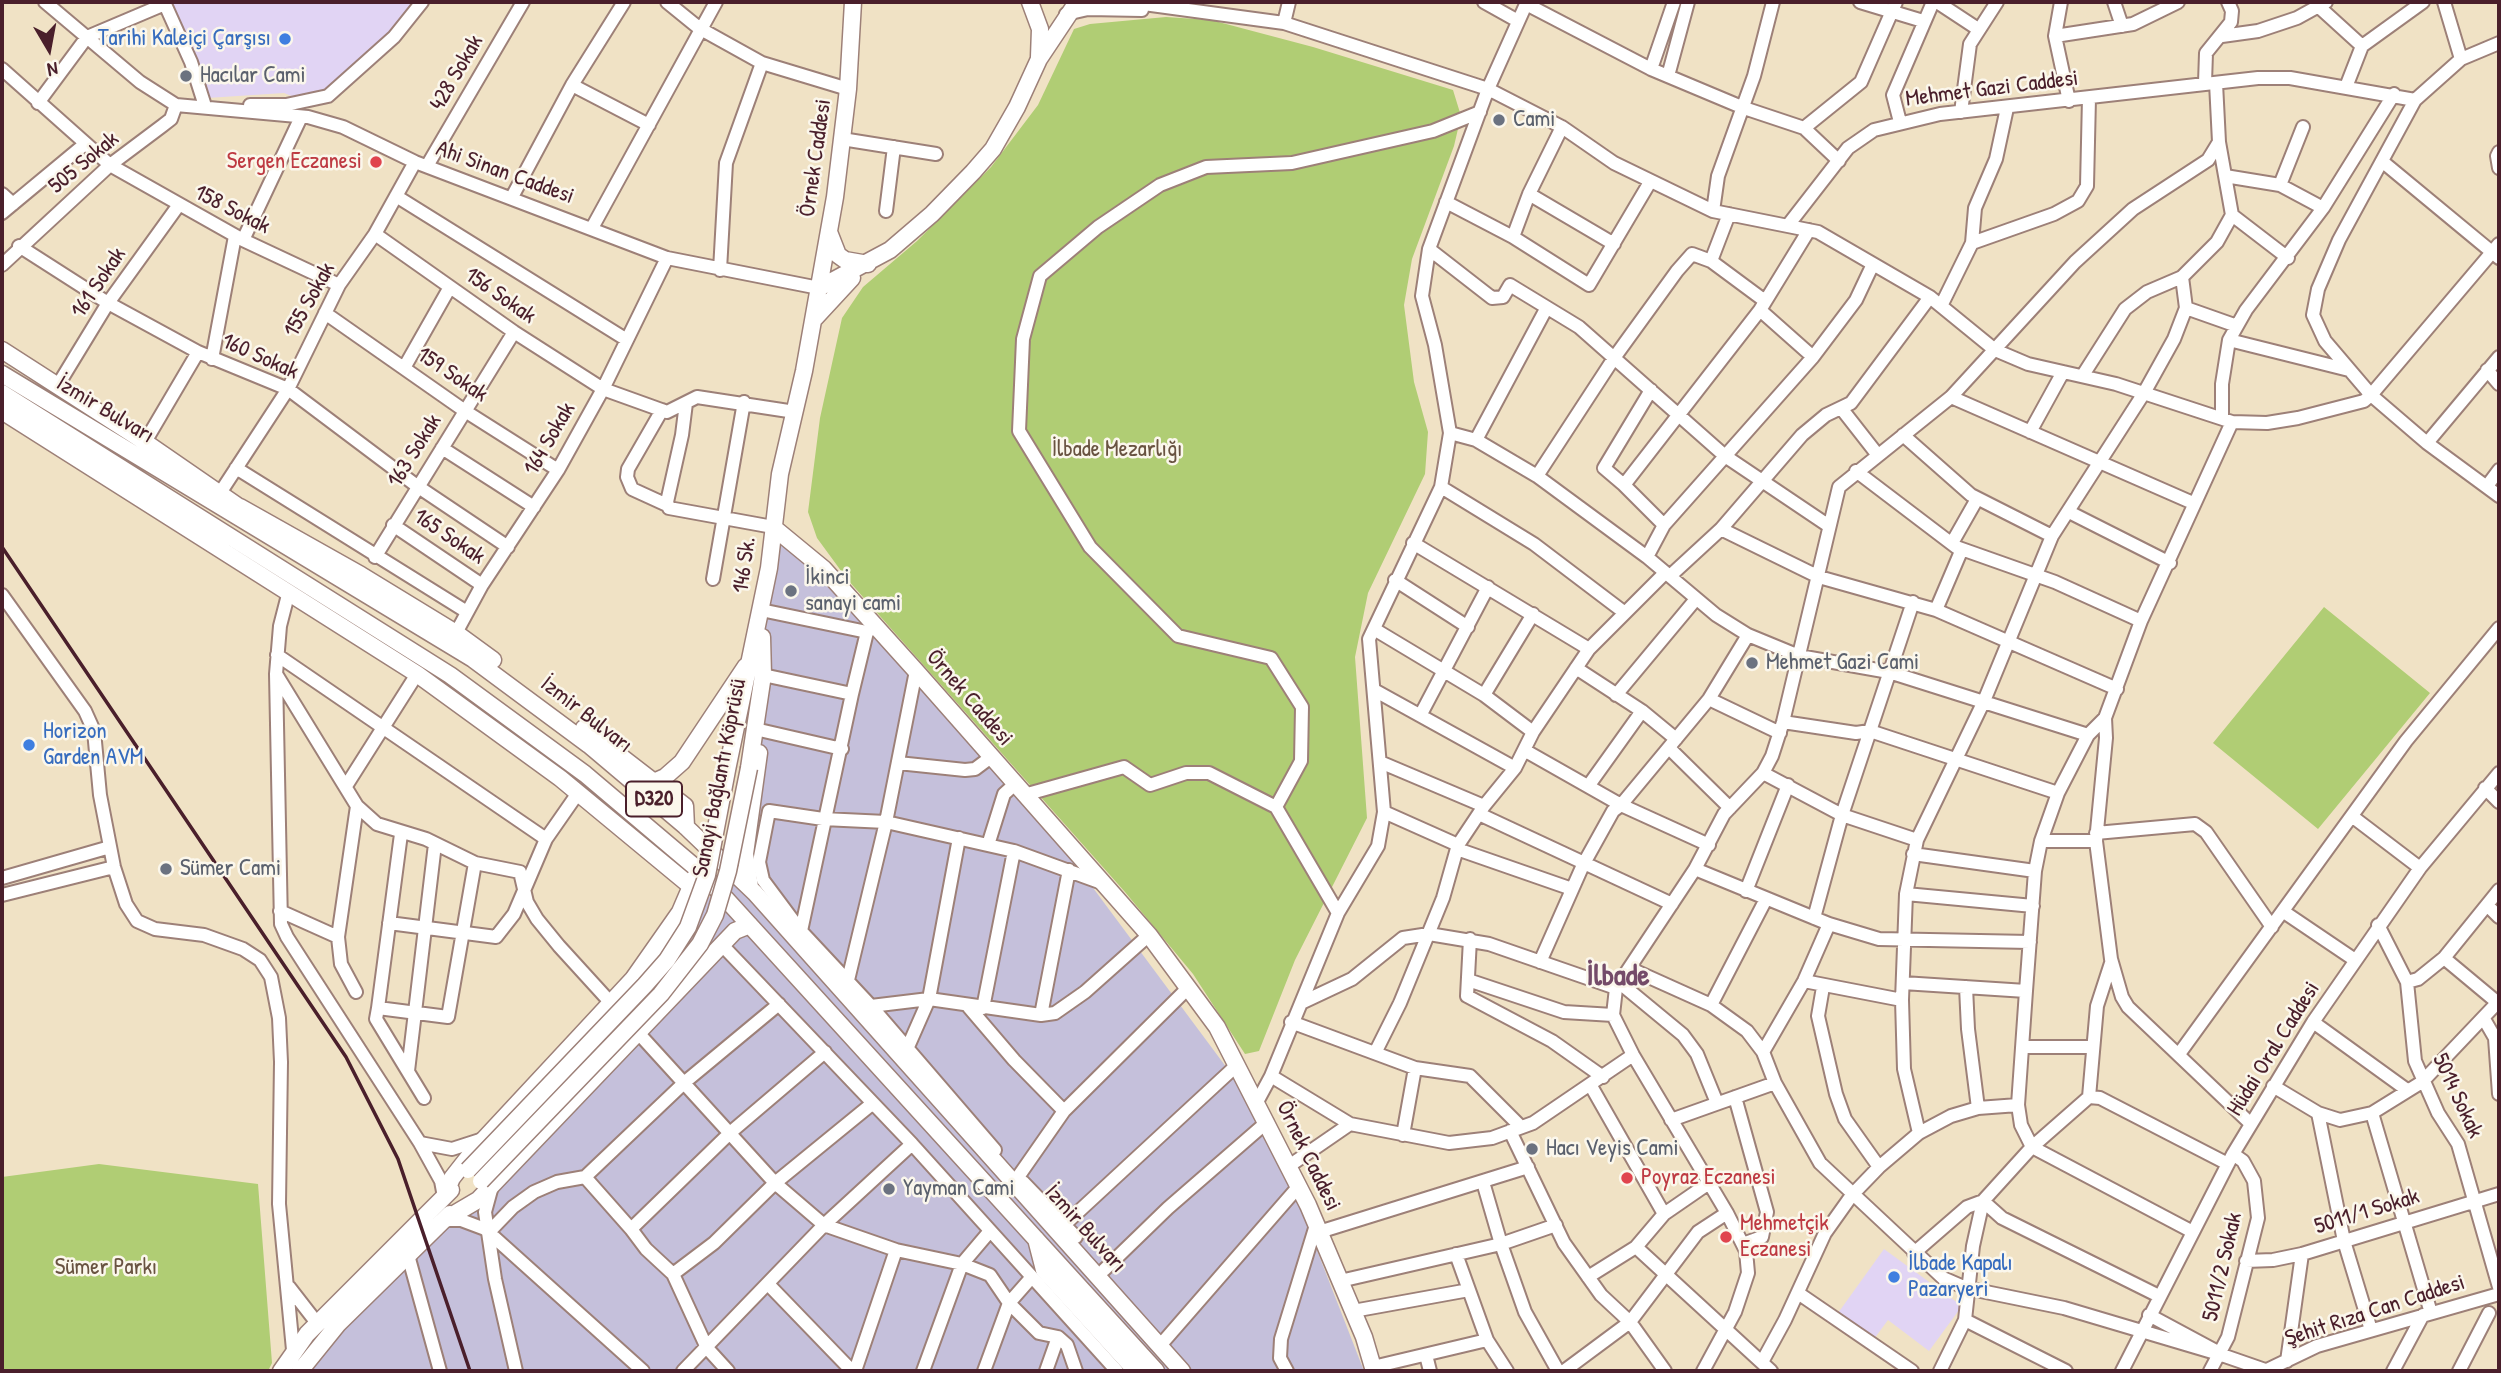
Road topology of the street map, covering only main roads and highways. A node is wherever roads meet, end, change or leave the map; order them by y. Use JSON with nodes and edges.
{"nodes":[{"id":1,"x":853,"y":2,"type":"edge"},
{"id":2,"x":1030,"y":2,"type":"edge"},
{"id":3,"x":1071,"y":8,"type":"edge"},
{"id":4,"x":1039,"y":59,"type":"junction"},
{"id":5,"x":829,"y":230,"type":"junction"},
{"id":6,"x":868,"y":264,"type":"junction"},
{"id":7,"x":819,"y":289,"type":"junction"},
{"id":8,"x":813,"y":320,"type":"junction"},
{"id":9,"x":2,"y":350,"type":"edge"},
{"id":10,"x":2,"y":374,"type":"edge"},
{"id":11,"x":2,"y":393,"type":"edge"},
{"id":12,"x":2,"y":411,"type":"edge"},
{"id":13,"x":238,"y":506,"type":"junction"},
{"id":14,"x":773,"y":527,"type":"junction"},
{"id":15,"x":316,"y":565,"type":"junction"},
{"id":16,"x":292,"y":593,"type":"junction"},
{"id":17,"x":323,"y":593,"type":"junction"},
{"id":18,"x":761,"y":610,"type":"junction"},
{"id":19,"x":751,"y":658,"type":"junction"},
{"id":20,"x":755,"y":733,"type":"junction"},
{"id":21,"x":648,"y":784,"type":"junction"},
{"id":22,"x":695,"y":867,"type":"junction"},
{"id":23,"x":693,"y":888,"type":"junction"},
{"id":24,"x":750,"y":889,"type":"junction"},
{"id":25,"x":750,"y":925,"type":"junction"},
{"id":26,"x":482,"y":1178,"type":"junction"},
{"id":27,"x":444,"y":1197,"type":"junction"},
{"id":28,"x":1059,"y":1227,"type":"junction"},
{"id":29,"x":1036,"y":1239,"type":"junction"},
{"id":30,"x":1373,"y":1369,"type":"edge"},
{"id":31,"x":281,"y":1371,"type":"edge"},
{"id":32,"x":300,"y":1371,"type":"edge"},
{"id":33,"x":1136,"y":1371,"type":"edge"},
{"id":34,"x":1156,"y":1371,"type":"edge"},
{"id":35,"x":1182,"y":1371,"type":"edge"},
{"id":36,"x":1196,"y":1371,"type":"edge"}],
"edges":[{"from":1,"to":5,"type":"main road","name":"Örnek Caddesi"},
{"from":2,"to":4,"type":"main road"},
{"from":3,"to":4,"type":"main road"},
{"from":4,"to":6,"type":"main road"},
{"from":5,"to":6,"type":"main road"},
{"from":5,"to":7,"type":"main road","name":"Örnek Caddesi"},
{"from":6,"to":7,"type":"main road"},
{"from":6,"to":8,"type":"main road"},
{"from":7,"to":8,"type":"main road","name":"Örnek Caddesi"},
{"from":8,"to":14,"type":"main road","name":"Örnek Caddesi"},
{"from":9,"to":13,"type":"main road"},
{"from":10,"to":15,"type":"main road","name":"İzmir Bulvarı","number":"D320"},
{"from":11,"to":17,"type":"main road","name":"İzmir Bulvarı","number":"D320"},
{"from":12,"to":16,"type":"main road"},
{"from":13,"to":15,"type":"main road"},
{"from":13,"to":21,"type":"main road"},
{"from":14,"to":18,"type":"main road","name":"146 Sk."},
{"from":14,"to":30,"type":"main road","name":"Örnek Caddesi"},
{"from":15,"to":21,"type":"main road","name":"İzmir Bulvarı","number":"D320"},
{"from":16,"to":17,"type":"main road"},
{"from":16,"to":23,"type":"main road"},
{"from":17,"to":22,"type":"main road","name":"İzmir Bulvarı","number":"D320"},
{"from":18,"to":19,"type":"main road","name":"Sanayi Bağlantı Köprüsü"},
{"from":18,"to":20,"type":"main road","name":"Sanayi Bağlantı Köprüsü"},
{"from":19,"to":21,"type":"main road"},
{"from":19,"to":26,"type":"main road","name":"Sanayi Bağlantı Köprüsü","bridge":true},
{"from":20,"to":24,"type":"main road"},
{"from":20,"to":26,"type":"main road","name":"Sanayi Bağlantı Köprüsü","bridge":true},
{"from":21,"to":24,"type":"main road","name":"İzmir Bulvarı","number":"D320"},
{"from":22,"to":23,"type":"main road"},
{"from":22,"to":25,"type":"main road","name":"İzmir Bulvarı","number":"D320"},
{"from":23,"to":27,"type":"main road"},
{"from":24,"to":28,"type":"main road","name":"İzmir Bulvarı","number":"D320"},
{"from":25,"to":26,"type":"main road"},
{"from":25,"to":29,"type":"main road","name":"İzmir Bulvarı","number":"D320"},
{"from":26,"to":27,"type":"main road"},
{"from":26,"to":32,"type":"main road"},
{"from":27,"to":31,"type":"main road"},
{"from":28,"to":35,"type":"main road","name":"İzmir Bulvarı","number":"D320"},
{"from":28,"to":36,"type":"main road"},
{"from":29,"to":33,"type":"main road"},
{"from":29,"to":34,"type":"main road","name":"İzmir Bulvarı","number":"D320"}]}
